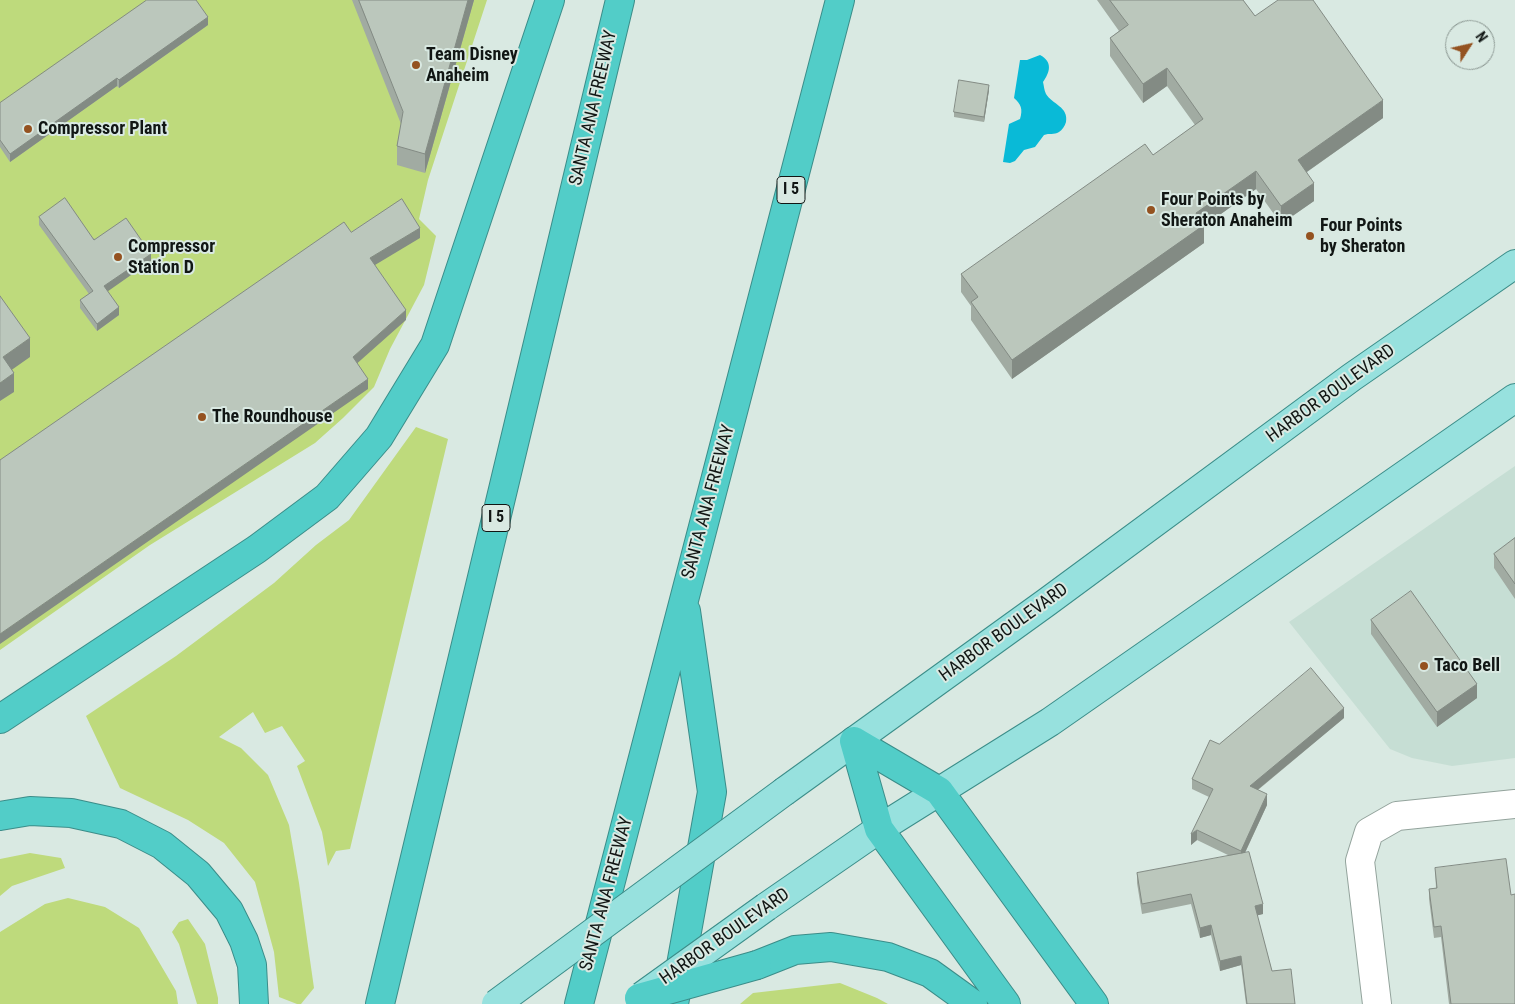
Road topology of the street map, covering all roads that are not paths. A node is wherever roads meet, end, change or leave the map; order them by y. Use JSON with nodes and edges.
{"nodes":[{"id":1,"x":550,"y":0,"type":"edge"},
{"id":2,"x":620,"y":0,"type":"edge"},
{"id":3,"x":840,"y":0,"type":"edge"},
{"id":4,"x":1515,"y":264,"type":"edge"},
{"id":5,"x":1515,"y":398,"type":"edge"},
{"id":6,"x":684,"y":597,"type":"junction"},
{"id":7,"x":0,"y":719,"type":"edge"},
{"id":8,"x":854,"y":741,"type":"junction"},
{"id":9,"x":939,"y":791,"type":"junction"},
{"id":10,"x":1515,"y":804,"type":"edge"},
{"id":11,"x":0,"y":816,"type":"edge"},
{"id":12,"x":879,"y":829,"type":"junction"},
{"id":13,"x":635,"y":1001,"type":"edge"},
{"id":14,"x":254,"y":1004,"type":"edge"},
{"id":15,"x":380,"y":1004,"type":"edge"},
{"id":16,"x":496,"y":1004,"type":"edge"},
{"id":17,"x":579,"y":1004,"type":"edge"},
{"id":18,"x":674,"y":1004,"type":"edge"},
{"id":19,"x":973,"y":1004,"type":"edge"},
{"id":20,"x":1006,"y":1004,"type":"edge"},
{"id":21,"x":1094,"y":1004,"type":"edge"},
{"id":22,"x":1377,"y":1004,"type":"edge"}],
"edges":[{"from":1,"to":7,"type":"highway"},
{"from":2,"to":15,"type":"highway","name":"SANTA ANA FREEWAY","number":"I 5"},
{"from":3,"to":6,"type":"highway","name":"SANTA ANA FREEWAY","number":"I 5"},
{"from":4,"to":8,"type":"main road","name":"HARBOR BOULEVARD"},
{"from":5,"to":9,"type":"main road","name":"HARBOR BOULEVARD"},
{"from":6,"to":17,"type":"highway","name":"SANTA ANA FREEWAY","number":"I 5"},
{"from":6,"to":18,"type":"highway"},
{"from":8,"to":9,"type":"highway"},
{"from":8,"to":12,"type":"highway"},
{"from":8,"to":16,"type":"main road","name":"HARBOR BOULEVARD","bridge":true},
{"from":9,"to":12,"type":"main road","name":"HARBOR BOULEVARD"},
{"from":9,"to":21,"type":"highway"},
{"from":10,"to":22,"type":"street"},
{"from":11,"to":14,"type":"highway"},
{"from":12,"to":13,"type":"main road","name":"HARBOR BOULEVARD","bridge":true},
{"from":12,"to":20,"type":"highway"},
{"from":13,"to":19,"type":"highway","bridge":true}]}
